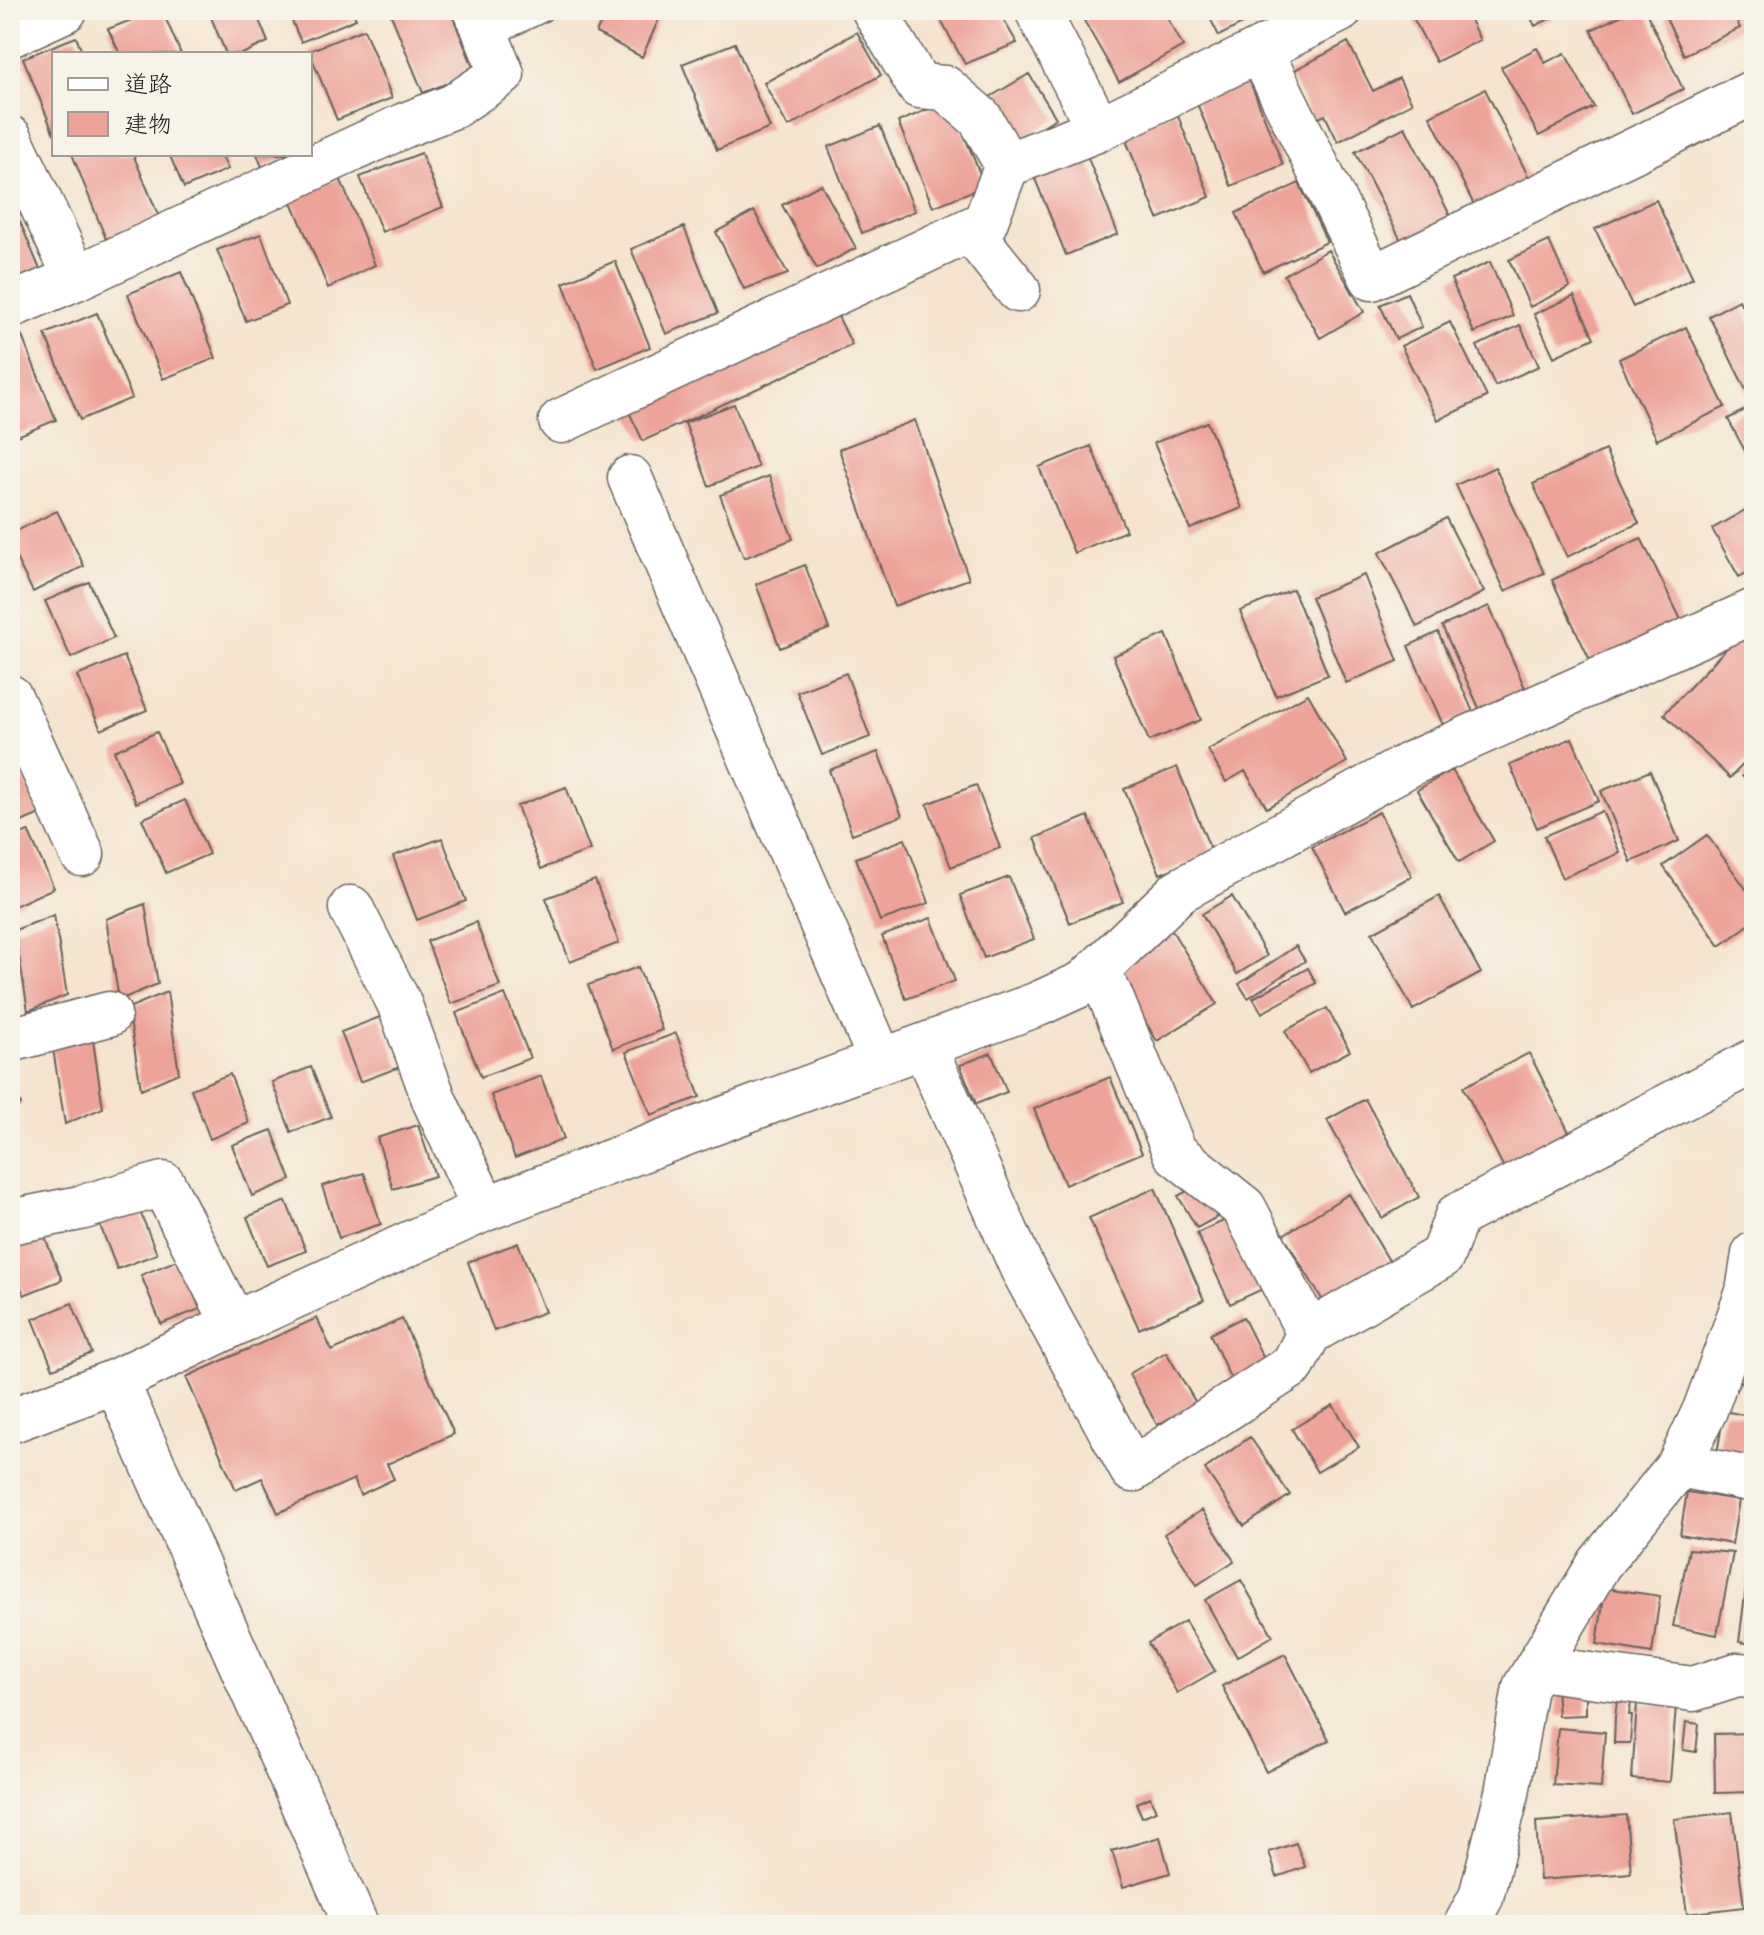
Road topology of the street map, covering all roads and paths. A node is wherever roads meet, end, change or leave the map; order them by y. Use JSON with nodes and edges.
{"nodes":[{"id":1,"x":65,"y":10,"type":"edge"},
{"id":2,"x":541,"y":10,"type":"edge"},
{"id":3,"x":874,"y":10,"type":"edge"},
{"id":4,"x":1037,"y":10,"type":"edge"},
{"id":5,"x":1340,"y":10,"type":"edge"},
{"id":6,"x":481,"y":23,"type":"edge"},
{"id":7,"x":10,"y":35,"type":"edge"},
{"id":8,"x":1260,"y":50,"type":"junction"},
{"id":9,"x":1754,"y":92,"type":"edge"},
{"id":10,"x":1099,"y":129,"type":"junction"},
{"id":11,"x":10,"y":138,"type":"edge"},
{"id":12,"x":1007,"y":165,"type":"junction"},
{"id":13,"x":970,"y":230,"type":"junction"},
{"id":14,"x":76,"y":278,"type":"junction"},
{"id":15,"x":1018,"y":290,"type":"dead end"},
{"id":16,"x":10,"y":306,"type":"edge"},
{"id":17,"x":561,"y":421,"type":"dead end"},
{"id":18,"x":630,"y":478,"type":"dead end"},
{"id":19,"x":1754,"y":611,"type":"edge"},
{"id":20,"x":12,"y":706,"type":"edge"},
{"id":21,"x":82,"y":854,"type":"dead end"},
{"id":22,"x":351,"y":908,"type":"dead end"},
{"id":23,"x":1095,"y":972,"type":"junction"},
{"id":24,"x":109,"y":1014,"type":"dead end"},
{"id":25,"x":10,"y":1040,"type":"edge"},
{"id":26,"x":924,"y":1046,"type":"junction"},
{"id":27,"x":881,"y":1061,"type":"junction"},
{"id":28,"x":1754,"y":1061,"type":"edge"},
{"id":29,"x":485,"y":1209,"type":"junction"},
{"id":30,"x":10,"y":1222,"type":"edge"},
{"id":31,"x":1752,"y":1280,"type":"edge"},
{"id":32,"x":234,"y":1324,"type":"junction"},
{"id":33,"x":1309,"y":1333,"type":"junction"},
{"id":34,"x":116,"y":1381,"type":"junction"},
{"id":35,"x":10,"y":1421,"type":"edge"},
{"id":36,"x":1679,"y":1465,"type":"junction"},
{"id":37,"x":1754,"y":1480,"type":"edge"},
{"id":38,"x":1538,"y":1668,"type":"junction"},
{"id":39,"x":1754,"y":1676,"type":"edge"},
{"id":40,"x":356,"y":1925,"type":"edge"},
{"id":41,"x":1466,"y":1925,"type":"edge"}],
"edges":[{"from":1,"to":7,"type":"street"},
{"from":2,"to":6,"type":"lane"},
{"from":3,"to":12,"type":"street"},
{"from":4,"to":10,"type":"street"},
{"from":5,"to":8,"type":"street"},
{"from":6,"to":14,"type":"street"},
{"from":8,"to":9,"type":"street"},
{"from":8,"to":10,"type":"street"},
{"from":10,"to":12,"type":"street"},
{"from":11,"to":14,"type":"street"},
{"from":12,"to":13,"type":"street"},
{"from":13,"to":15,"type":"street"},
{"from":13,"to":17,"type":"street"},
{"from":14,"to":16,"type":"street"},
{"from":18,"to":27,"type":"street"},
{"from":19,"to":23,"type":"street"},
{"from":20,"to":21,"type":"street"},
{"from":22,"to":29,"type":"street"},
{"from":23,"to":26,"type":"street"},
{"from":23,"to":33,"type":"street"},
{"from":24,"to":25,"type":"street"},
{"from":26,"to":27,"type":"street"},
{"from":26,"to":33,"type":"street"},
{"from":27,"to":29,"type":"street"},
{"from":28,"to":33,"type":"street"},
{"from":29,"to":32,"type":"street"},
{"from":30,"to":32,"type":"street"},
{"from":31,"to":36,"type":"street"},
{"from":32,"to":34,"type":"street"},
{"from":34,"to":35,"type":"street"},
{"from":34,"to":40,"type":"street"},
{"from":36,"to":37,"type":"street"},
{"from":36,"to":38,"type":"street"},
{"from":38,"to":39,"type":"street"},
{"from":38,"to":41,"type":"street"}]}
